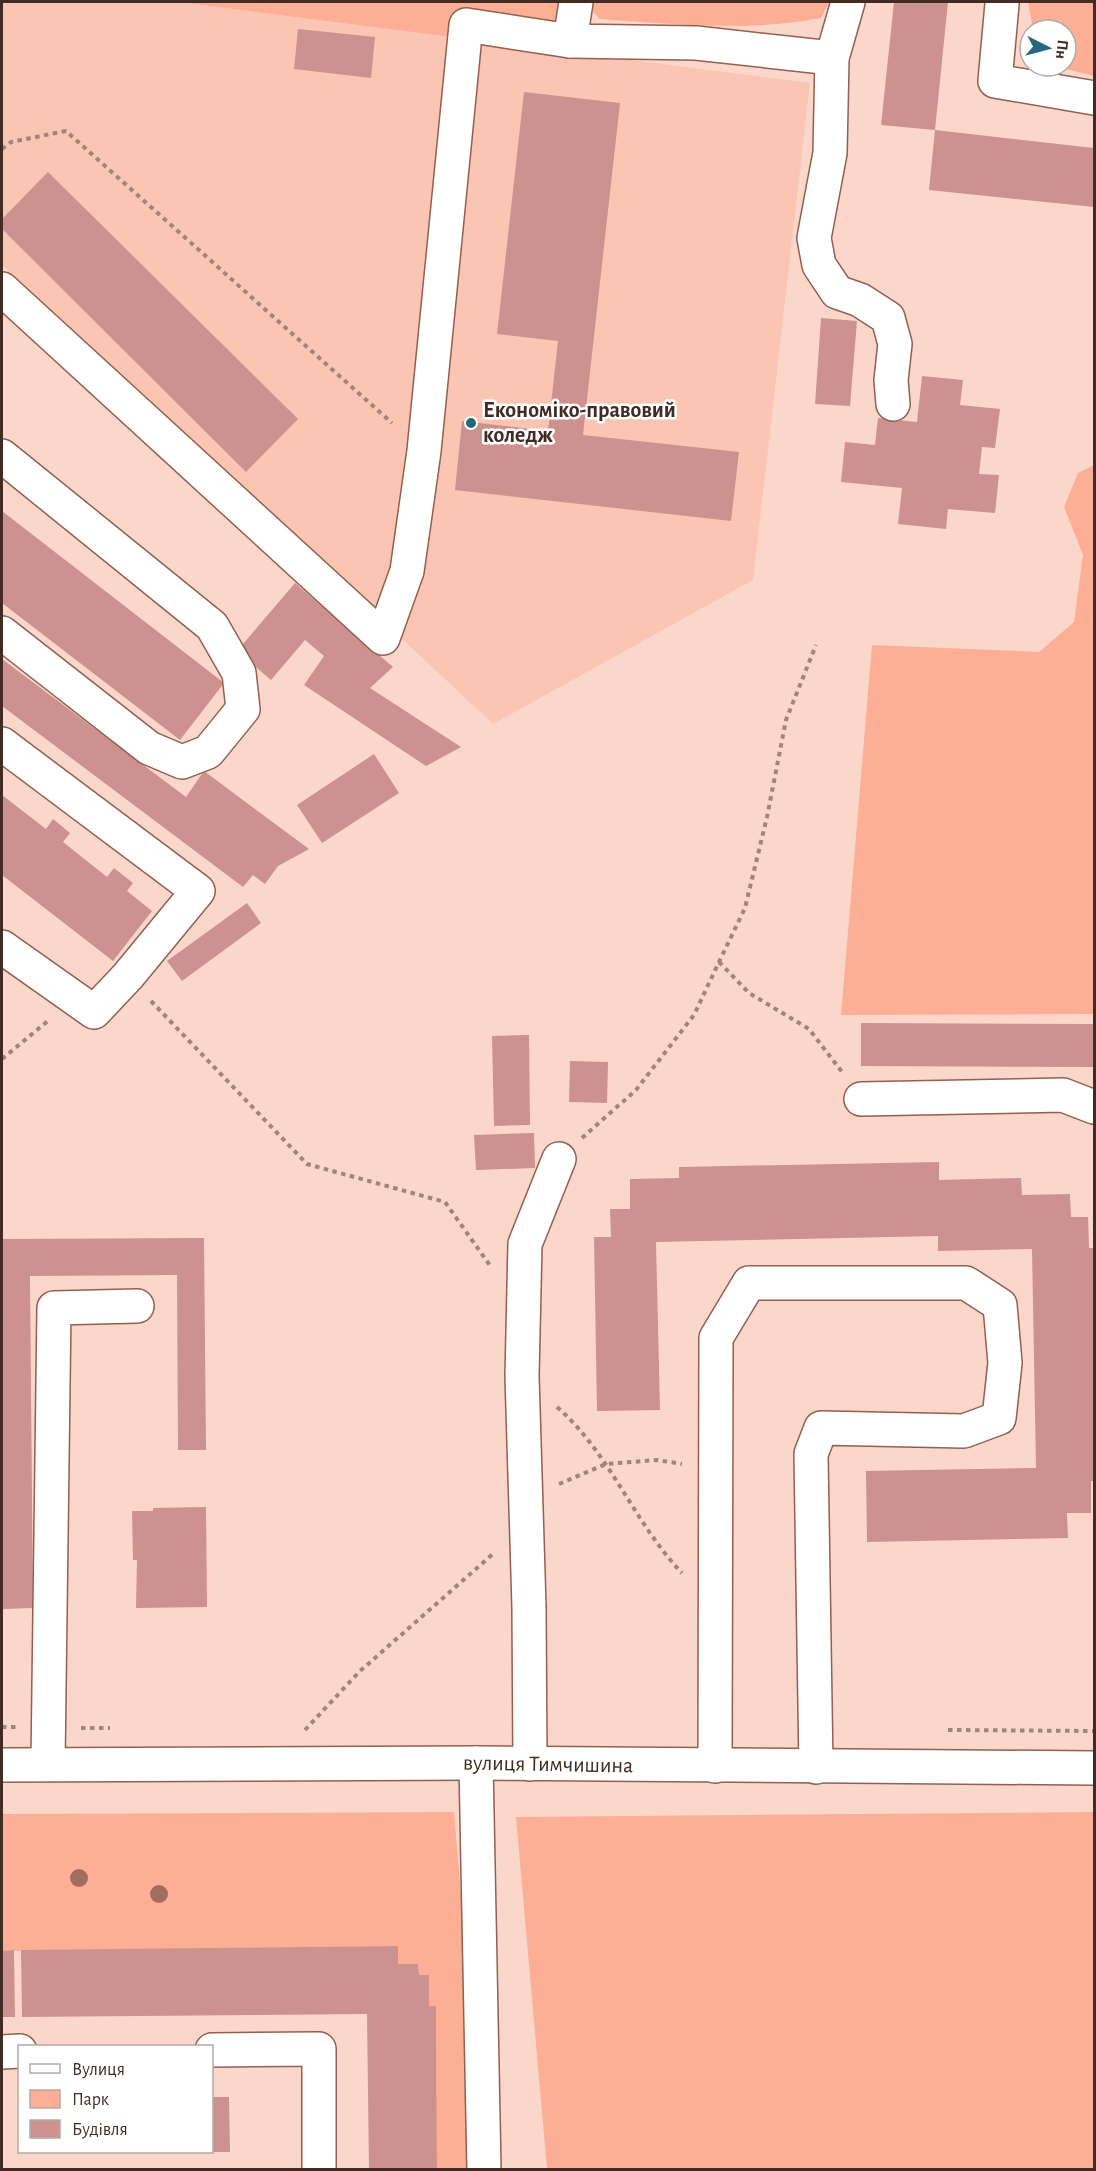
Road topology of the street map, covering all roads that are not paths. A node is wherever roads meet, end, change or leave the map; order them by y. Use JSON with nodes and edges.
{"nodes":[{"id":1,"x":576,"y":2,"type":"edge"},
{"id":2,"x":848,"y":2,"type":"edge"},
{"id":3,"x":1002,"y":4,"type":"dead end"},
{"id":4,"x":570,"y":41,"type":"junction"},
{"id":5,"x":832,"y":58,"type":"junction"},
{"id":6,"x":1095,"y":98,"type":"edge"},
{"id":7,"x":2,"y":289,"type":"edge"},
{"id":8,"x":893,"y":404,"type":"dead end"},
{"id":9,"x":2,"y":456,"type":"edge"},
{"id":10,"x":2,"y":633,"type":"edge"},
{"id":11,"x":2,"y":744,"type":"edge"},
{"id":12,"x":2,"y":947,"type":"edge"},
{"id":13,"x":861,"y":1099,"type":"road end"},
{"id":14,"x":1095,"y":1107,"type":"edge"},
{"id":15,"x":559,"y":1159,"type":"road end"},
{"id":16,"x":136,"y":1306,"type":"dead end"},
{"id":17,"x":476,"y":1762,"type":"junction"},
{"id":18,"x":48,"y":1764,"type":"junction"},
{"id":19,"x":530,"y":1764,"type":"junction"},
{"id":20,"x":2,"y":1765,"type":"edge"},
{"id":21,"x":715,"y":1766,"type":"junction"},
{"id":22,"x":816,"y":1767,"type":"junction"},
{"id":23,"x":1095,"y":1768,"type":"edge"},
{"id":24,"x":213,"y":2050,"type":"edge"},
{"id":25,"x":18,"y":2051,"type":"edge"},
{"id":26,"x":2,"y":2052,"type":"edge"},
{"id":27,"x":319,"y":2169,"type":"edge"},
{"id":28,"x":484,"y":2169,"type":"edge"}],
"edges":[{"from":1,"to":4,"type":"street"},
{"from":2,"to":5,"type":"street"},
{"from":3,"to":6,"type":"street"},
{"from":4,"to":5,"type":"street"},
{"from":4,"to":7,"type":"street"},
{"from":5,"to":8,"type":"street"},
{"from":9,"to":10,"type":"street"},
{"from":11,"to":12,"type":"street"},
{"from":13,"to":14,"type":"street"},
{"from":15,"to":19,"type":"street"},
{"from":16,"to":18,"type":"street"},
{"from":17,"to":18,"type":"street","name":"вулиця Тимчишина"},
{"from":17,"to":19,"type":"street","name":"вулиця Тимчишина"},
{"from":17,"to":28,"type":"street"},
{"from":18,"to":20,"type":"street","name":"вулиця Тимчишина"},
{"from":19,"to":21,"type":"street","name":"вулиця Тимчишина"},
{"from":21,"to":22,"type":"street","name":"вулиця Тимчишина"},
{"from":21,"to":22,"type":"street"},
{"from":22,"to":23,"type":"street","name":"вулиця Тимчишина"},
{"from":24,"to":27,"type":"street"},
{"from":25,"to":26,"type":"street"}]}
